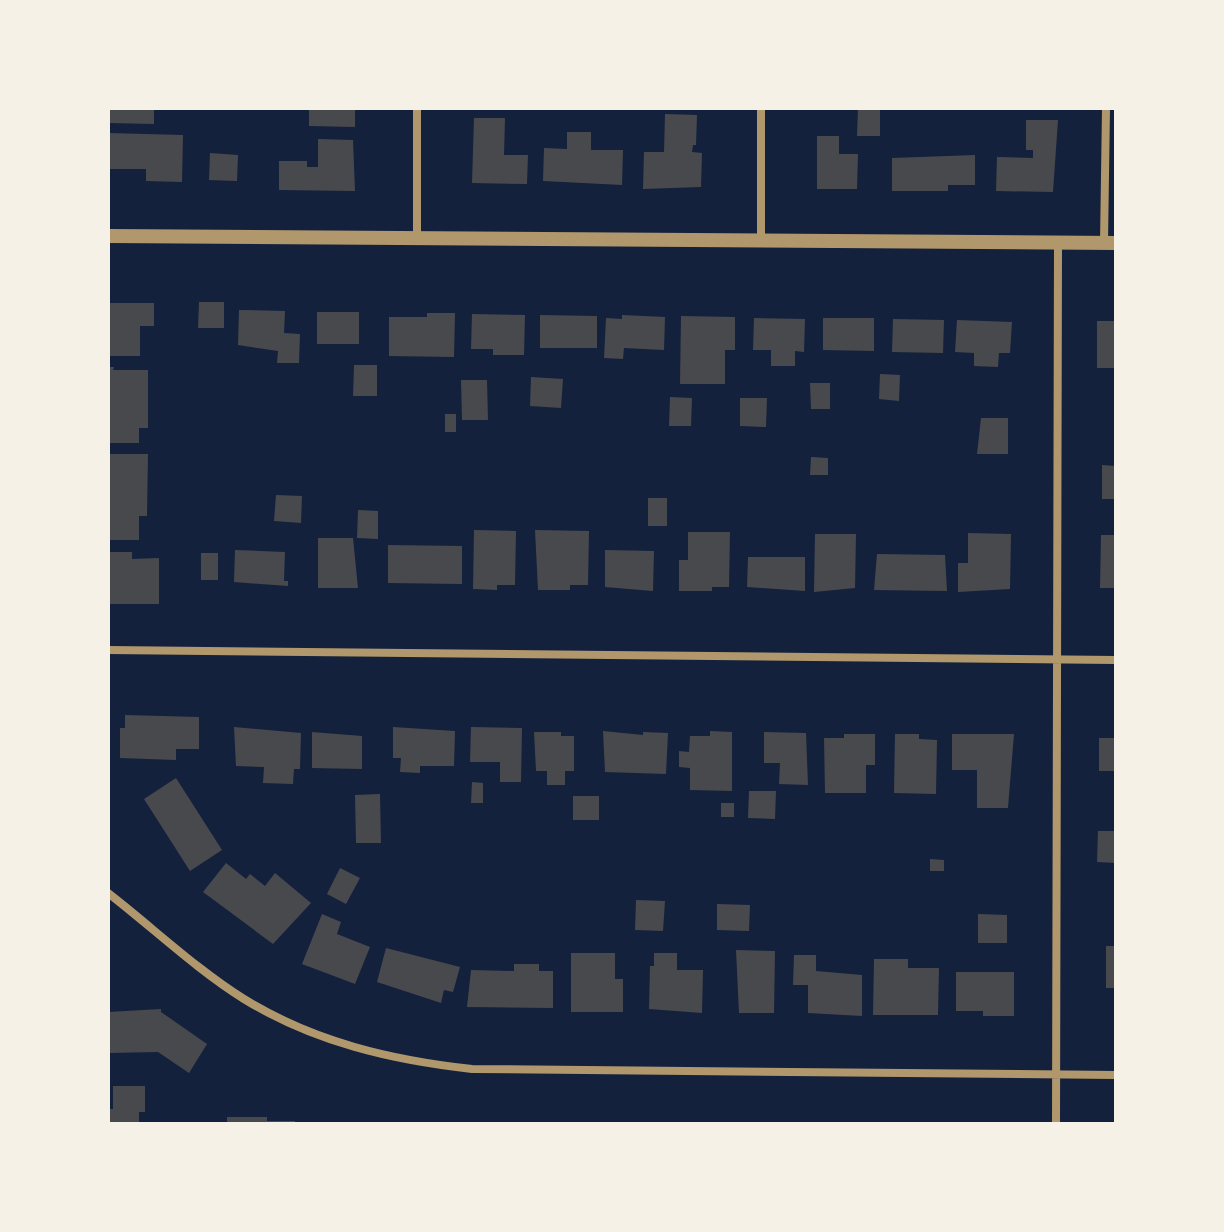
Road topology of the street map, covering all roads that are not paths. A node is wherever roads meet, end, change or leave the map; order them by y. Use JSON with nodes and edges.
{"nodes":[{"id":1,"x":417,"y":108,"type":"edge"},
{"id":2,"x":761,"y":108,"type":"edge"},
{"id":3,"x":1106,"y":108,"type":"edge"},
{"id":4,"x":108,"y":236,"type":"edge"},
{"id":5,"x":417,"y":239,"type":"junction"},
{"id":6,"x":761,"y":242,"type":"junction"},
{"id":7,"x":1110,"y":243,"type":"edge"},
{"id":8,"x":1058,"y":245,"type":"junction"},
{"id":9,"x":108,"y":650,"type":"edge"},
{"id":10,"x":1057,"y":660,"type":"junction"},
{"id":11,"x":1116,"y":660,"type":"edge"},
{"id":12,"x":108,"y":893,"type":"edge"},
{"id":13,"x":1056,"y":1074,"type":"junction"},
{"id":14,"x":1116,"y":1075,"type":"edge"},
{"id":15,"x":1056,"y":1124,"type":"edge"}],
"edges":[{"from":1,"to":5,"type":"street"},
{"from":2,"to":6,"type":"street"},
{"from":3,"to":7,"type":"street"},
{"from":4,"to":5,"type":"street"},
{"from":5,"to":6,"type":"street"},
{"from":6,"to":8,"type":"street"},
{"from":7,"to":8,"type":"street"},
{"from":8,"to":10,"type":"street"},
{"from":9,"to":10,"type":"street"},
{"from":10,"to":11,"type":"street"},
{"from":10,"to":13,"type":"street"},
{"from":12,"to":13,"type":"street"},
{"from":13,"to":14,"type":"street"},
{"from":13,"to":15,"type":"street"}]}
